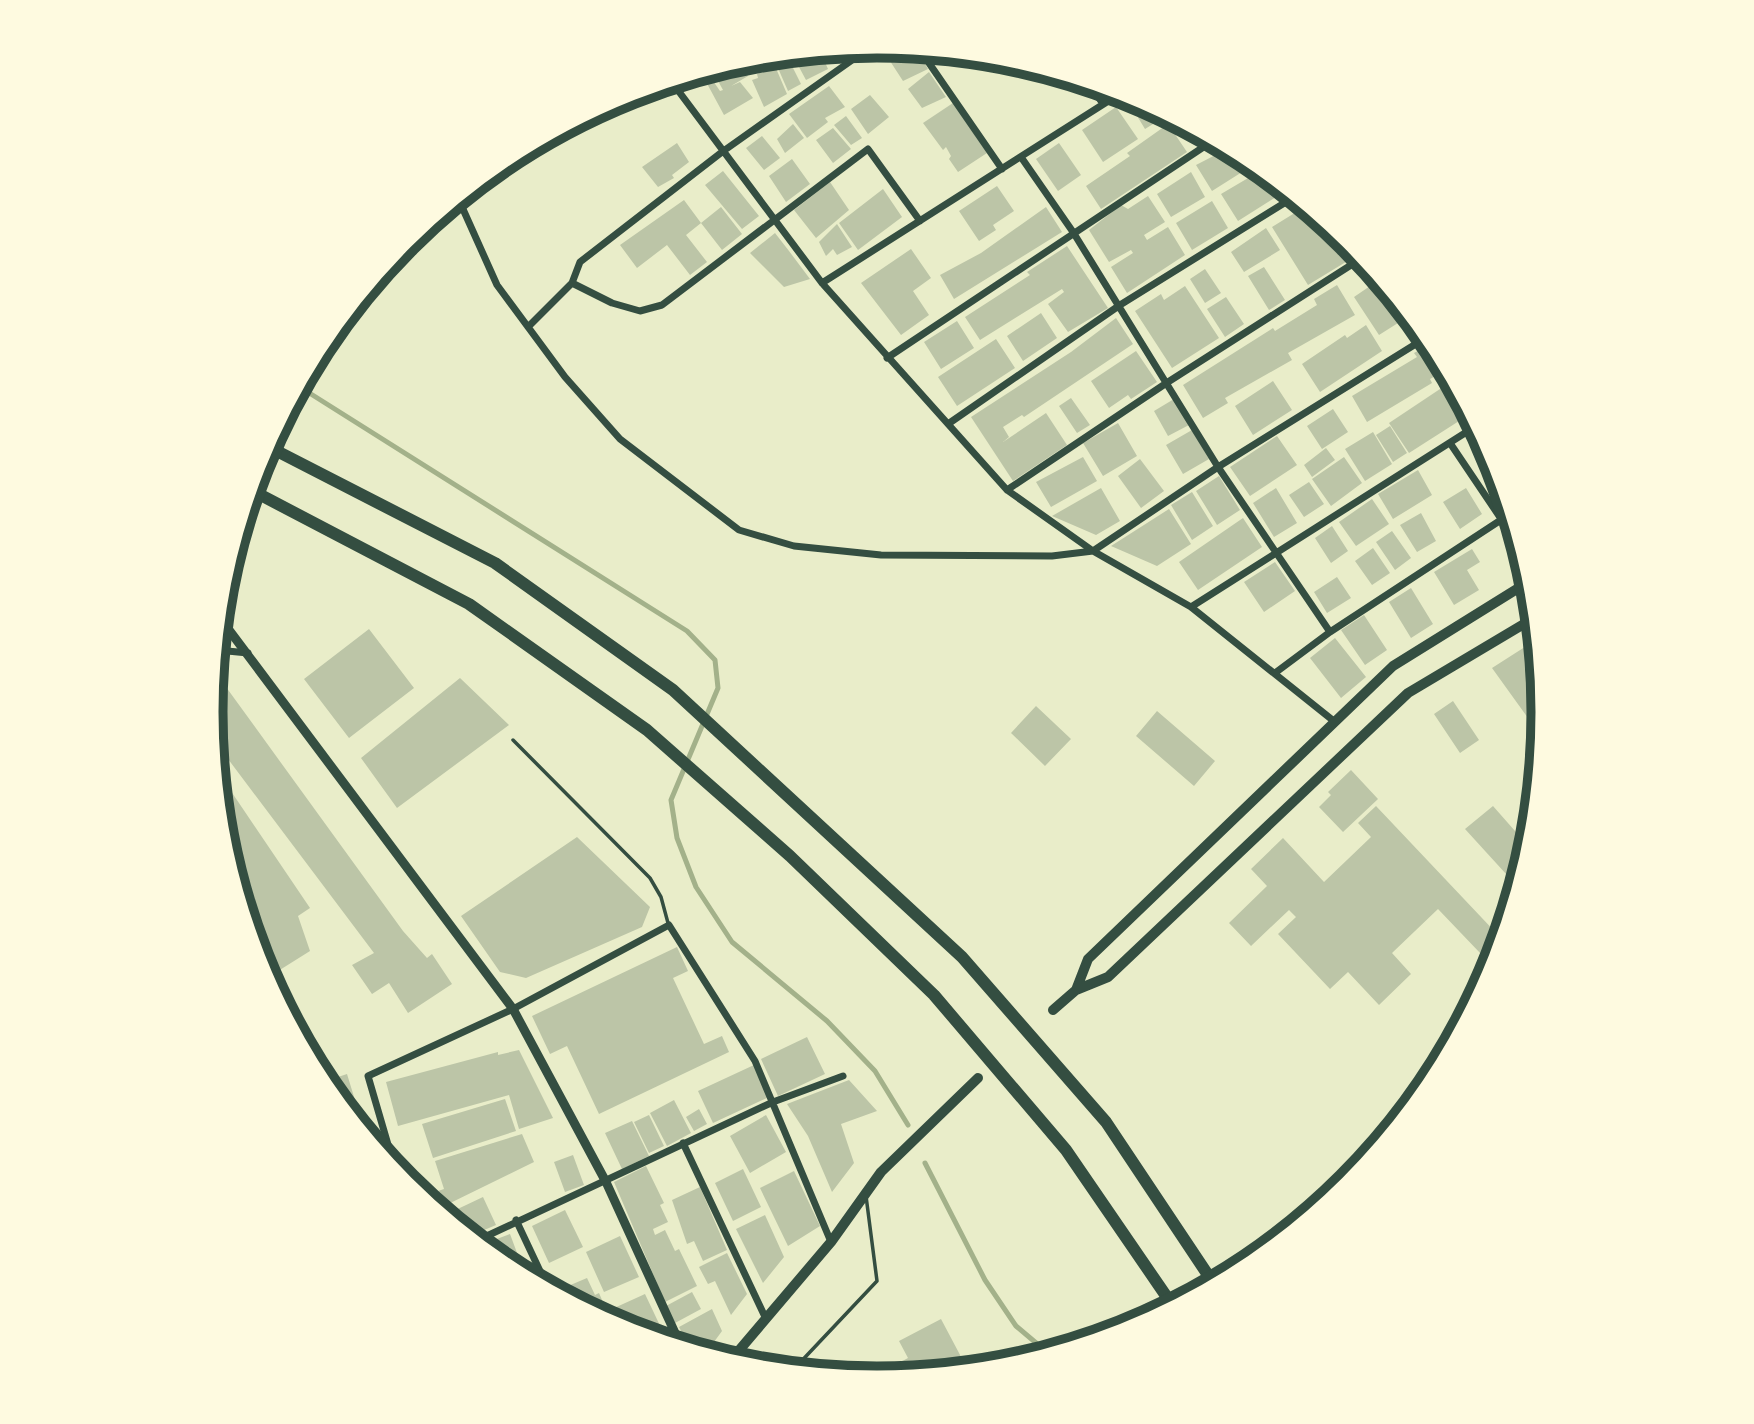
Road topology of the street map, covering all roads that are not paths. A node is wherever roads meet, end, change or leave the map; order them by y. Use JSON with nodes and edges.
{"nodes":[{"id":1,"x":854,"y":59,"type":"edge"},
{"id":2,"x":927,"y":60,"type":"edge"},
{"id":3,"x":677,"y":89,"type":"edge"},
{"id":4,"x":1098,"y":96,"type":"edge"},
{"id":5,"x":1109,"y":101,"type":"edge"},
{"id":6,"x":1103,"y":104,"type":"junction"},
{"id":7,"x":1205,"y":146,"type":"edge"},
{"id":8,"x":722,"y":152,"type":"junction"},
{"id":9,"x":1021,"y":157,"type":"junction"},
{"id":10,"x":1002,"y":169,"type":"junction"},
{"id":11,"x":1286,"y":202,"type":"edge"},
{"id":12,"x":462,"y":207,"type":"edge"},
{"id":13,"x":774,"y":221,"type":"junction"},
{"id":14,"x":920,"y":221,"type":"junction"},
{"id":15,"x":1073,"y":232,"type":"junction"},
{"id":16,"x":1353,"y":264,"type":"edge"},
{"id":17,"x":572,"y":283,"type":"junction"},
{"id":18,"x":822,"y":283,"type":"junction"},
{"id":19,"x":1120,"y":304,"type":"junction"},
{"id":20,"x":527,"y":327,"type":"junction"},
{"id":21,"x":1417,"y":343,"type":"edge"},
{"id":22,"x":887,"y":358,"type":"junction"},
{"id":23,"x":1168,"y":382,"type":"junction"},
{"id":24,"x":948,"y":424,"type":"junction"},
{"id":25,"x":1468,"y":431,"type":"edge"},
{"id":26,"x":1450,"y":443,"type":"junction"},
{"id":27,"x":278,"y":451,"type":"edge"},
{"id":28,"x":1219,"y":467,"type":"junction"},
{"id":29,"x":1007,"y":490,"type":"junction"},
{"id":30,"x":260,"y":495,"type":"edge"},
{"id":31,"x":1500,"y":520,"type":"junction"},
{"id":32,"x":1504,"y":525,"type":"edge"},
{"id":33,"x":1093,"y":551,"type":"junction"},
{"id":34,"x":1277,"y":551,"type":"junction"},
{"id":35,"x":1520,"y":588,"type":"edge"},
{"id":36,"x":1191,"y":607,"type":"junction"},
{"id":37,"x":1525,"y":623,"type":"edge"},
{"id":38,"x":228,"y":628,"type":"edge"},
{"id":39,"x":1330,"y":632,"type":"junction"},
{"id":40,"x":226,"y":651,"type":"edge"},
{"id":41,"x":249,"y":653,"type":"junction"},
{"id":42,"x":1275,"y":673,"type":"junction"},
{"id":43,"x":1335,"y":722,"type":"junction"},
{"id":44,"x":513,"y":740,"type":"dead end"},
{"id":45,"x":669,"y":926,"type":"junction"},
{"id":46,"x":1076,"y":990,"type":"junction"},
{"id":47,"x":513,"y":1009,"type":"junction"},
{"id":48,"x":1053,"y":1010,"type":"dead end"},
{"id":49,"x":843,"y":1076,"type":"dead end"},
{"id":50,"x":978,"y":1077,"type":"dead end"},
{"id":51,"x":773,"y":1102,"type":"junction"},
{"id":52,"x":683,"y":1143,"type":"junction"},
{"id":53,"x":389,"y":1147,"type":"edge"},
{"id":54,"x":606,"y":1182,"type":"junction"},
{"id":55,"x":865,"y":1194,"type":"junction"},
{"id":56,"x":516,"y":1220,"type":"junction"},
{"id":57,"x":486,"y":1236,"type":"edge"},
{"id":58,"x":831,"y":1242,"type":"junction"},
{"id":59,"x":541,"y":1273,"type":"edge"},
{"id":60,"x":1209,"y":1276,"type":"edge"},
{"id":61,"x":1168,"y":1298,"type":"edge"},
{"id":62,"x":766,"y":1319,"type":"junction"},
{"id":63,"x":676,"y":1335,"type":"edge"},
{"id":64,"x":738,"y":1351,"type":"edge"},
{"id":65,"x":801,"y":1362,"type":"edge"}],
"edges":[{"from":1,"to":8,"type":"street"},
{"from":2,"to":10,"type":"street"},
{"from":3,"to":8,"type":"street"},
{"from":4,"to":6,"type":"street"},
{"from":5,"to":6,"type":"street"},
{"from":6,"to":9,"type":"street"},
{"from":7,"to":15,"type":"street"},
{"from":8,"to":13,"type":"street"},
{"from":8,"to":17,"type":"street"},
{"from":9,"to":10,"type":"street"},
{"from":9,"to":15,"type":"street"},
{"from":10,"to":14,"type":"street"},
{"from":11,"to":19,"type":"street"},
{"from":12,"to":20,"type":"street"},
{"from":13,"to":14,"type":"street"},
{"from":13,"to":17,"type":"street"},
{"from":13,"to":18,"type":"street"},
{"from":14,"to":18,"type":"street"},
{"from":15,"to":19,"type":"street"},
{"from":15,"to":22,"type":"street"},
{"from":16,"to":23,"type":"street"},
{"from":17,"to":20,"type":"street"},
{"from":18,"to":22,"type":"street"},
{"from":19,"to":23,"type":"street"},
{"from":19,"to":24,"type":"street"},
{"from":20,"to":33,"type":"street"},
{"from":21,"to":28,"type":"street"},
{"from":22,"to":24,"type":"street"},
{"from":23,"to":28,"type":"street"},
{"from":23,"to":29,"type":"street"},
{"from":24,"to":29,"type":"street"},
{"from":25,"to":26,"type":"street"},
{"from":26,"to":31,"type":"street"},
{"from":26,"to":34,"type":"street"},
{"from":27,"to":60,"type":"highway"},
{"from":28,"to":33,"type":"street"},
{"from":28,"to":34,"type":"street"},
{"from":29,"to":33,"type":"street"},
{"from":30,"to":61,"type":"highway"},
{"from":31,"to":32,"type":"street"},
{"from":31,"to":39,"type":"street"},
{"from":33,"to":36,"type":"street"},
{"from":34,"to":36,"type":"street"},
{"from":34,"to":39,"type":"street"},
{"from":35,"to":43,"type":"main road"},
{"from":36,"to":42,"type":"street"},
{"from":37,"to":46,"type":"main road"},
{"from":38,"to":41,"type":"street"},
{"from":39,"to":42,"type":"street"},
{"from":40,"to":41,"type":"street"},
{"from":41,"to":47,"type":"street"},
{"from":42,"to":43,"type":"street"},
{"from":43,"to":46,"type":"main road"},
{"from":44,"to":45,"type":"lane"},
{"from":45,"to":47,"type":"street"},
{"from":45,"to":51,"type":"street"},
{"from":46,"to":48,"type":"main road"},
{"from":47,"to":53,"type":"street"},
{"from":47,"to":54,"type":"street"},
{"from":49,"to":51,"type":"street"},
{"from":50,"to":55,"type":"main road"},
{"from":51,"to":52,"type":"street"},
{"from":51,"to":58,"type":"street"},
{"from":52,"to":54,"type":"street"},
{"from":52,"to":62,"type":"street"},
{"from":54,"to":56,"type":"street"},
{"from":54,"to":63,"type":"street"},
{"from":55,"to":58,"type":"main road"},
{"from":55,"to":65,"type":"lane"},
{"from":56,"to":57,"type":"street"},
{"from":56,"to":59,"type":"street"},
{"from":58,"to":62,"type":"main road"},
{"from":62,"to":64,"type":"main road"}]}
